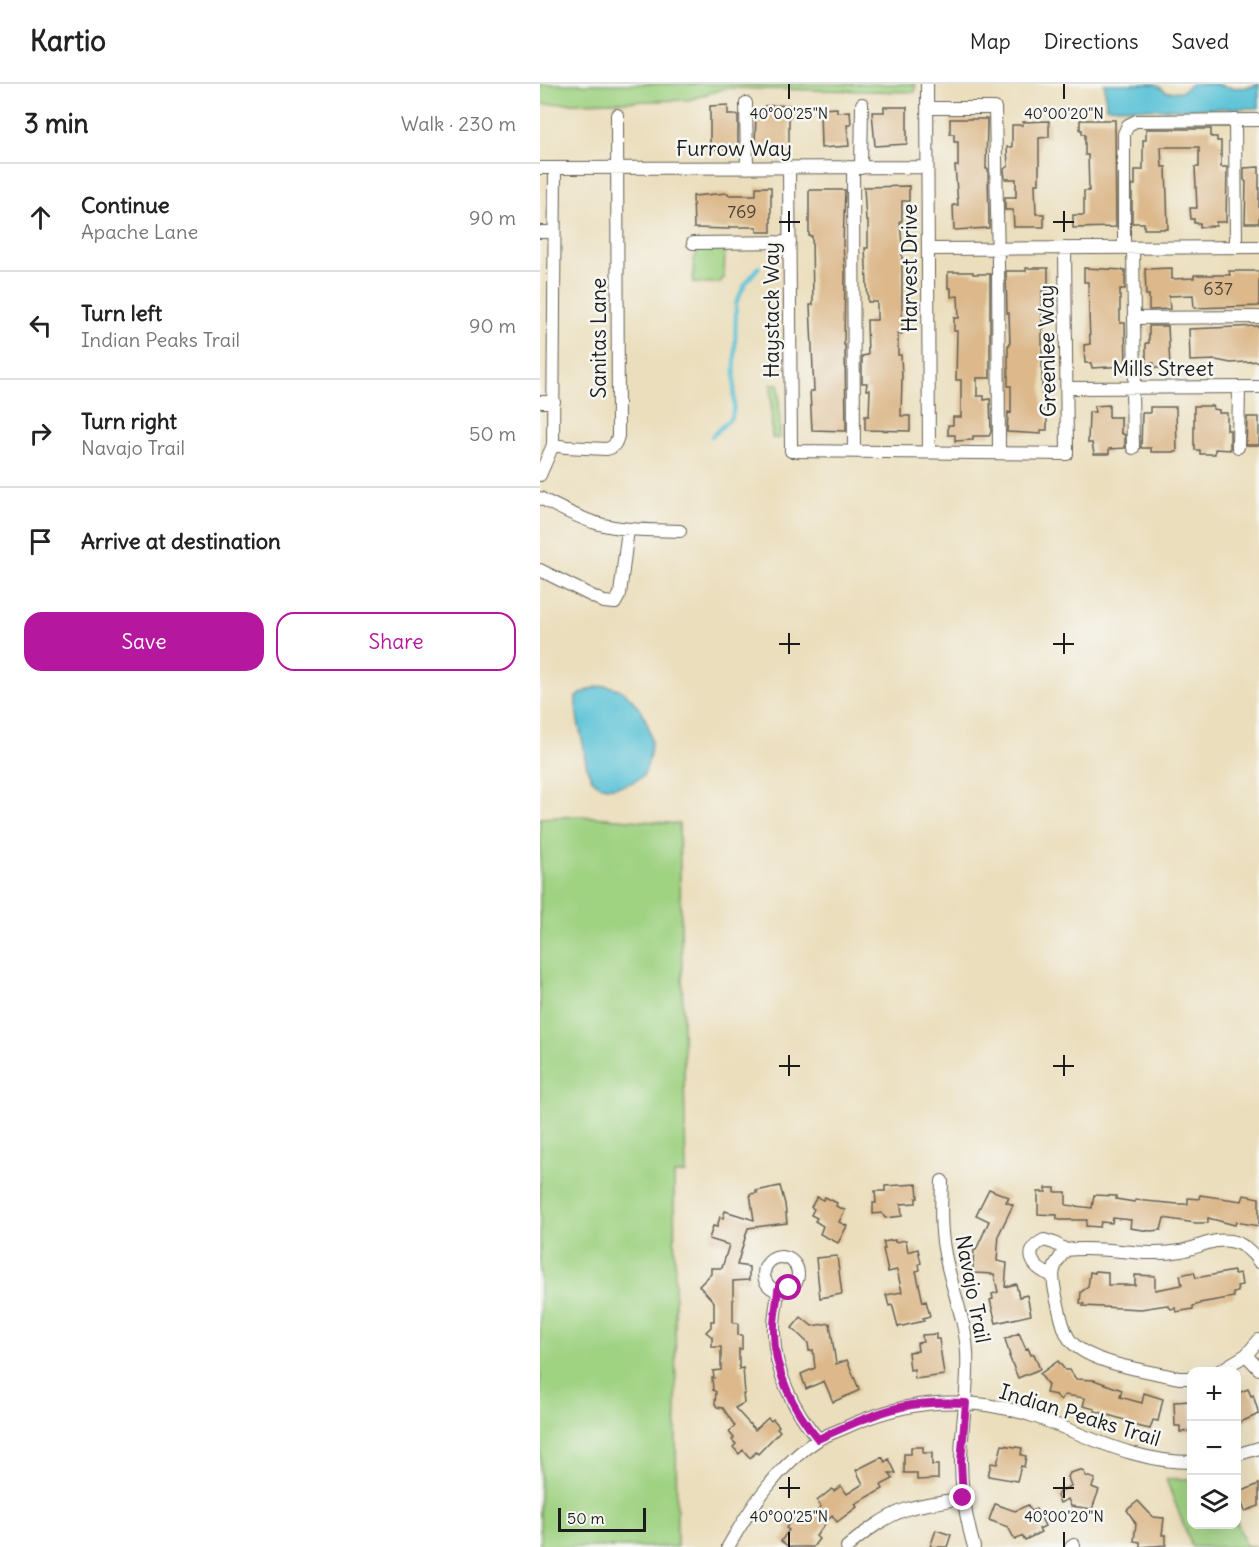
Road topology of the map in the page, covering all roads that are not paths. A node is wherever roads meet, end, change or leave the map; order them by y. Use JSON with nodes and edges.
{"nodes":[{"id":1,"x":927,"y":84,"type":"edge"},
{"id":2,"x":746,"y":103,"type":"dead end"},
{"id":3,"x":862,"y":104,"type":"dead end"},
{"id":4,"x":927,"y":108,"type":"junction"},
{"id":5,"x":617,"y":115,"type":"dead end"},
{"id":6,"x":1235,"y":120,"type":"junction"},
{"id":7,"x":1259,"y":120,"type":"edge"},
{"id":8,"x":617,"y":167,"type":"junction"},
{"id":9,"x":927,"y":167,"type":"junction"},
{"id":10,"x":540,"y":168,"type":"edge"},
{"id":11,"x":555,"y":168,"type":"junction"},
{"id":12,"x":747,"y":168,"type":"junction"},
{"id":13,"x":789,"y":168,"type":"junction"},
{"id":14,"x":857,"y":168,"type":"junction"},
{"id":15,"x":540,"y":232,"type":"edge"},
{"id":16,"x":553,"y":232,"type":"junction"},
{"id":17,"x":790,"y":242,"type":"junction"},
{"id":18,"x":693,"y":243,"type":"dead end"},
{"id":19,"x":1065,"y":248,"type":"junction"},
{"id":20,"x":1129,"y":248,"type":"junction"},
{"id":21,"x":1236,"y":248,"type":"junction"},
{"id":22,"x":1259,"y":248,"type":"edge"},
{"id":23,"x":928,"y":249,"type":"junction"},
{"id":24,"x":998,"y":249,"type":"junction"},
{"id":25,"x":1259,"y":317,"type":"edge"},
{"id":26,"x":1134,"y":318,"type":"junction"},
{"id":27,"x":1239,"y":387,"type":"junction"},
{"id":28,"x":1259,"y":387,"type":"edge"},
{"id":29,"x":1067,"y":388,"type":"junction"},
{"id":30,"x":1133,"y":388,"type":"junction"},
{"id":31,"x":540,"y":402,"type":"edge"},
{"id":32,"x":554,"y":402,"type":"junction"},
{"id":33,"x":553,"y":445,"type":"junction"},
{"id":34,"x":1238,"y":447,"type":"dead end"},
{"id":35,"x":1133,"y":448,"type":"dead end"},
{"id":36,"x":854,"y":452,"type":"junction"},
{"id":37,"x":928,"y":452,"type":"junction"},
{"id":38,"x":999,"y":453,"type":"junction"},
{"id":39,"x":540,"y":475,"type":"edge"},
{"id":40,"x":540,"y":498,"type":"edge"},
{"id":41,"x":628,"y":529,"type":"junction"},
{"id":42,"x":680,"y":531,"type":"dead end"},
{"id":43,"x":540,"y":570,"type":"edge"},
{"id":44,"x":942,"y":1181,"type":"dead end"},
{"id":45,"x":1066,"y":1250,"type":"junction"},
{"id":46,"x":1259,"y":1262,"type":"edge"},
{"id":47,"x":1052,"y":1275,"type":"junction"},
{"id":48,"x":778,"y":1290,"type":"dead end"},
{"id":49,"x":1259,"y":1340,"type":"edge"},
{"id":50,"x":1246,"y":1355,"type":"junction"},
{"id":51,"x":1225,"y":1367,"type":"edge"},
{"id":52,"x":1259,"y":1369,"type":"edge"},
{"id":53,"x":1187,"y":1378,"type":"edge"},
{"id":54,"x":966,"y":1403,"type":"junction"},
{"id":55,"x":818,"y":1439,"type":"junction"},
{"id":56,"x":1259,"y":1448,"type":"edge"},
{"id":57,"x":1241,"y":1453,"type":"edge"},
{"id":58,"x":1187,"y":1462,"type":"edge"},
{"id":59,"x":963,"y":1498,"type":"junction"},
{"id":60,"x":728,"y":1547,"type":"edge"},
{"id":61,"x":847,"y":1547,"type":"edge"},
{"id":62,"x":974,"y":1547,"type":"edge"}],
"edges":[{"from":1,"to":4,"type":"street","name":"Harvest Drive"},
{"from":2,"to":12,"type":"street"},
{"from":3,"to":14,"type":"street"},
{"from":4,"to":9,"type":"street","name":"Harvest Drive"},
{"from":4,"to":24,"type":"street"},
{"from":5,"to":8,"type":"street"},
{"from":6,"to":7,"type":"street"},
{"from":6,"to":20,"type":"street"},
{"from":6,"to":21,"type":"street"},
{"from":8,"to":11,"type":"street","name":"Furrow Way"},
{"from":8,"to":12,"type":"street","name":"Furrow Way"},
{"from":8,"to":33,"type":"street","name":"Sanitas Lane"},
{"from":9,"to":14,"type":"street","name":"Furrow Way"},
{"from":9,"to":23,"type":"street","name":"Harvest Drive"},
{"from":10,"to":11,"type":"street","name":"Furrow Way"},
{"from":11,"to":16,"type":"street"},
{"from":12,"to":13,"type":"street","name":"Furrow Way"},
{"from":13,"to":14,"type":"street","name":"Furrow Way"},
{"from":13,"to":17,"type":"street","name":"Haystack Way"},
{"from":14,"to":36,"type":"street"},
{"from":15,"to":16,"type":"street"},
{"from":16,"to":32,"type":"street"},
{"from":17,"to":18,"type":"street"},
{"from":17,"to":36,"type":"street","name":"Haystack Way"},
{"from":19,"to":20,"type":"street"},
{"from":19,"to":24,"type":"street"},
{"from":19,"to":29,"type":"street","name":"Greenlee Way"},
{"from":20,"to":21,"type":"street"},
{"from":20,"to":26,"type":"street"},
{"from":21,"to":22,"type":"street"},
{"from":23,"to":24,"type":"street"},
{"from":23,"to":37,"type":"street","name":"Harvest Drive"},
{"from":24,"to":38,"type":"street"},
{"from":25,"to":26,"type":"street"},
{"from":26,"to":30,"type":"street"},
{"from":27,"to":28,"type":"street","name":"Mills Street"},
{"from":27,"to":30,"type":"street","name":"Mills Street"},
{"from":27,"to":34,"type":"street"},
{"from":29,"to":30,"type":"street","name":"Mills Street"},
{"from":29,"to":38,"type":"street","name":"Greenlee Way"},
{"from":30,"to":35,"type":"street"},
{"from":31,"to":32,"type":"street"},
{"from":32,"to":33,"type":"street"},
{"from":33,"to":39,"type":"street"},
{"from":36,"to":37,"type":"street"},
{"from":37,"to":38,"type":"street"},
{"from":40,"to":41,"type":"street"},
{"from":41,"to":42,"type":"street"},
{"from":41,"to":43,"type":"street"},
{"from":44,"to":54,"type":"street","name":"Navajo Trail"},
{"from":45,"to":46,"type":"street"},
{"from":45,"to":47,"type":"street"},
{"from":45,"to":47,"type":"street"},
{"from":47,"to":53,"type":"street"},
{"from":48,"to":55,"type":"street"},
{"from":49,"to":50,"type":"street"},
{"from":50,"to":51,"type":"street"},
{"from":50,"to":52,"type":"street"},
{"from":54,"to":55,"type":"street","name":"Indian Peaks Trail"},
{"from":54,"to":58,"type":"street","name":"Indian Peaks Trail"},
{"from":54,"to":59,"type":"street","name":"Navajo Trail"},
{"from":55,"to":60,"type":"street","name":"Indian Peaks Trail"},
{"from":56,"to":57,"type":"street"},
{"from":59,"to":61,"type":"street"},
{"from":59,"to":62,"type":"street","name":"Navajo Trail"}]}
